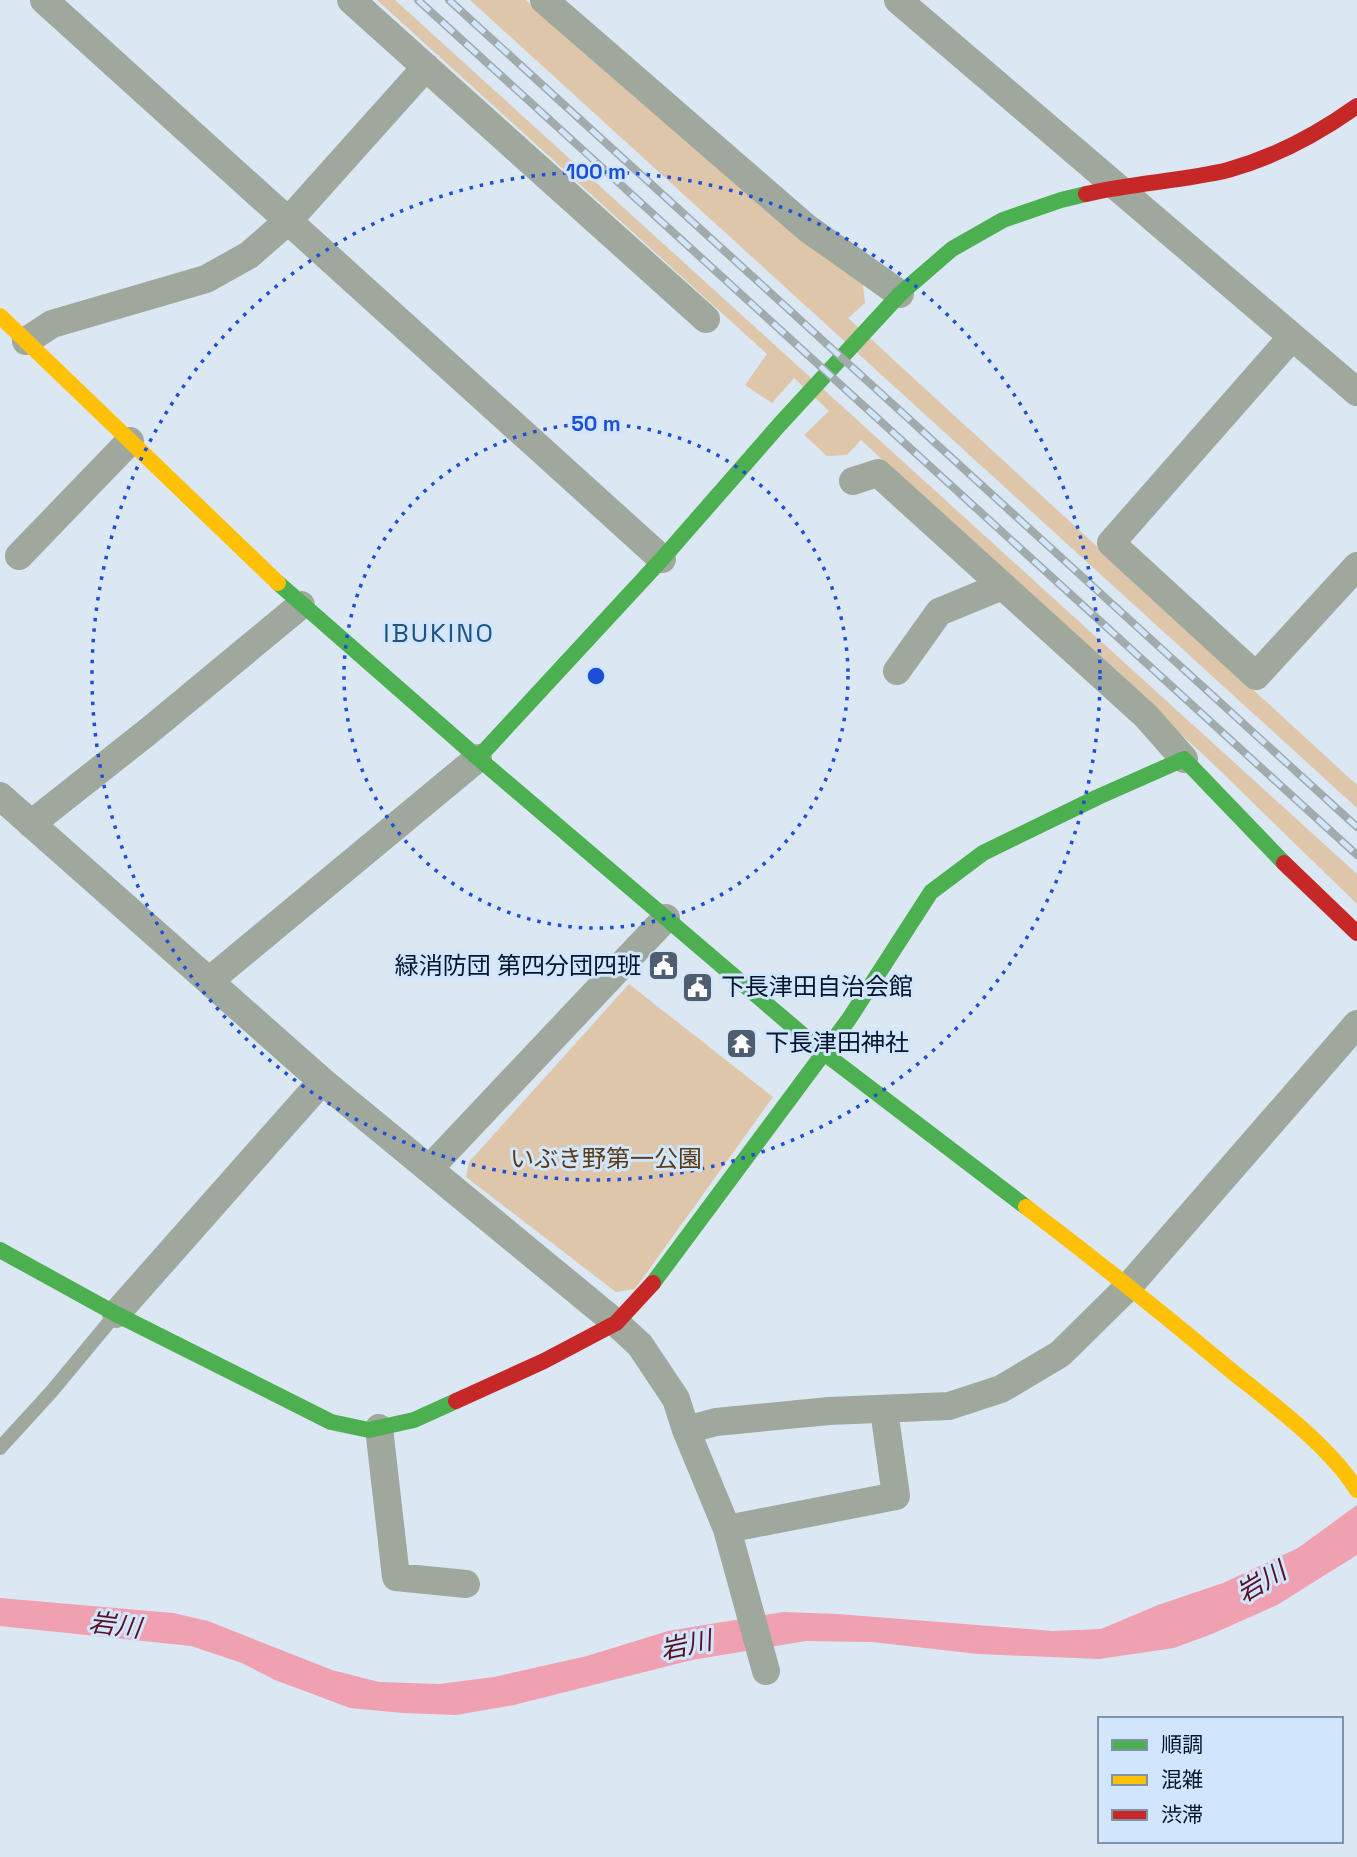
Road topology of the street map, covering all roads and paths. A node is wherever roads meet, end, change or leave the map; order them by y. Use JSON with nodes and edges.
{"nodes":[{"id":1,"x":44,"y":0,"type":"edge"},
{"id":2,"x":351,"y":0,"type":"edge"},
{"id":3,"x":544,"y":0,"type":"edge"},
{"id":4,"x":898,"y":0,"type":"edge"},
{"id":5,"x":426,"y":67,"type":"junction"},
{"id":6,"x":1357,"y":106,"type":"edge"},
{"id":7,"x":1117,"y":187,"type":"junction"},
{"id":8,"x":289,"y":220,"type":"junction"},
{"id":9,"x":900,"y":294,"type":"junction"},
{"id":10,"x":1,"y":319,"type":"edge"},
{"id":11,"x":706,"y":319,"type":"dead end"},
{"id":12,"x":1292,"y":337,"type":"junction"},
{"id":13,"x":26,"y":341,"type":"junction"},
{"id":14,"x":1357,"y":392,"type":"edge"},
{"id":15,"x":130,"y":441,"type":"junction"},
{"id":16,"x":853,"y":481,"type":"dead end"},
{"id":17,"x":19,"y":556,"type":"dead end"},
{"id":18,"x":662,"y":559,"type":"junction"},
{"id":19,"x":1357,"y":566,"type":"edge"},
{"id":20,"x":1002,"y":586,"type":"junction"},
{"id":21,"x":301,"y":605,"type":"junction"},
{"id":22,"x":897,"y":671,"type":"dead end"},
{"id":23,"x":478,"y":758,"type":"junction"},
{"id":24,"x":1184,"y":759,"type":"junction"},
{"id":25,"x":0,"y":796,"type":"edge"},
{"id":26,"x":31,"y":824,"type":"junction"},
{"id":27,"x":666,"y":918,"type":"junction"},
{"id":28,"x":1357,"y":933,"type":"edge"},
{"id":29,"x":209,"y":981,"type":"junction"},
{"id":30,"x":1357,"y":1024,"type":"edge"},
{"id":31,"x":824,"y":1053,"type":"junction"},
{"id":32,"x":321,"y":1081,"type":"junction"},
{"id":33,"x":429,"y":1170,"type":"junction"},
{"id":34,"x":0,"y":1250,"type":"edge"},
{"id":35,"x":1129,"y":1286,"type":"junction"},
{"id":36,"x":116,"y":1314,"type":"junction"},
{"id":37,"x":616,"y":1323,"type":"junction"},
{"id":38,"x":884,"y":1410,"type":"junction"},
{"id":39,"x":379,"y":1428,"type":"junction"},
{"id":40,"x":686,"y":1430,"type":"junction"},
{"id":41,"x":0,"y":1448,"type":"edge"},
{"id":42,"x":1352,"y":1483,"type":"edge"},
{"id":43,"x":727,"y":1529,"type":"junction"},
{"id":44,"x":466,"y":1584,"type":"dead end"},
{"id":45,"x":766,"y":1668,"type":"dead end"}],
"edges":[{"from":1,"to":8,"type":"street"},
{"from":2,"to":5,"type":"street"},
{"from":3,"to":9,"type":"street"},
{"from":4,"to":7,"type":"street"},
{"from":5,"to":8,"type":"street"},
{"from":5,"to":11,"type":"street"},
{"from":6,"to":7,"type":"street"},
{"from":7,"to":9,"type":"street"},
{"from":7,"to":12,"type":"street"},
{"from":8,"to":13,"type":"street"},
{"from":8,"to":18,"type":"street"},
{"from":9,"to":18,"type":"street"},
{"from":10,"to":13,"type":"street"},
{"from":12,"to":14,"type":"street"},
{"from":12,"to":19,"type":"street"},
{"from":13,"to":15,"type":"street"},
{"from":15,"to":17,"type":"street"},
{"from":15,"to":21,"type":"street"},
{"from":16,"to":20,"type":"street"},
{"from":18,"to":23,"type":"street"},
{"from":20,"to":22,"type":"street"},
{"from":20,"to":24,"type":"street"},
{"from":21,"to":23,"type":"street"},
{"from":21,"to":26,"type":"street"},
{"from":23,"to":27,"type":"street"},
{"from":23,"to":29,"type":"street"},
{"from":24,"to":28,"type":"street"},
{"from":24,"to":31,"type":"street"},
{"from":25,"to":26,"type":"street"},
{"from":26,"to":29,"type":"street"},
{"from":27,"to":31,"type":"street"},
{"from":27,"to":33,"type":"street"},
{"from":29,"to":32,"type":"street"},
{"from":30,"to":35,"type":"street"},
{"from":31,"to":35,"type":"street"},
{"from":31,"to":37,"type":"street"},
{"from":32,"to":33,"type":"street"},
{"from":32,"to":36,"type":"street"},
{"from":33,"to":37,"type":"street"},
{"from":34,"to":36,"type":"street"},
{"from":35,"to":38,"type":"street"},
{"from":35,"to":42,"type":"street"},
{"from":36,"to":39,"type":"street"},
{"from":36,"to":41,"type":"lane"},
{"from":37,"to":39,"type":"street"},
{"from":37,"to":40,"type":"street"},
{"from":38,"to":40,"type":"street"},
{"from":38,"to":43,"type":"street"},
{"from":39,"to":44,"type":"street"},
{"from":40,"to":43,"type":"street"},
{"from":43,"to":45,"type":"street"}]}
